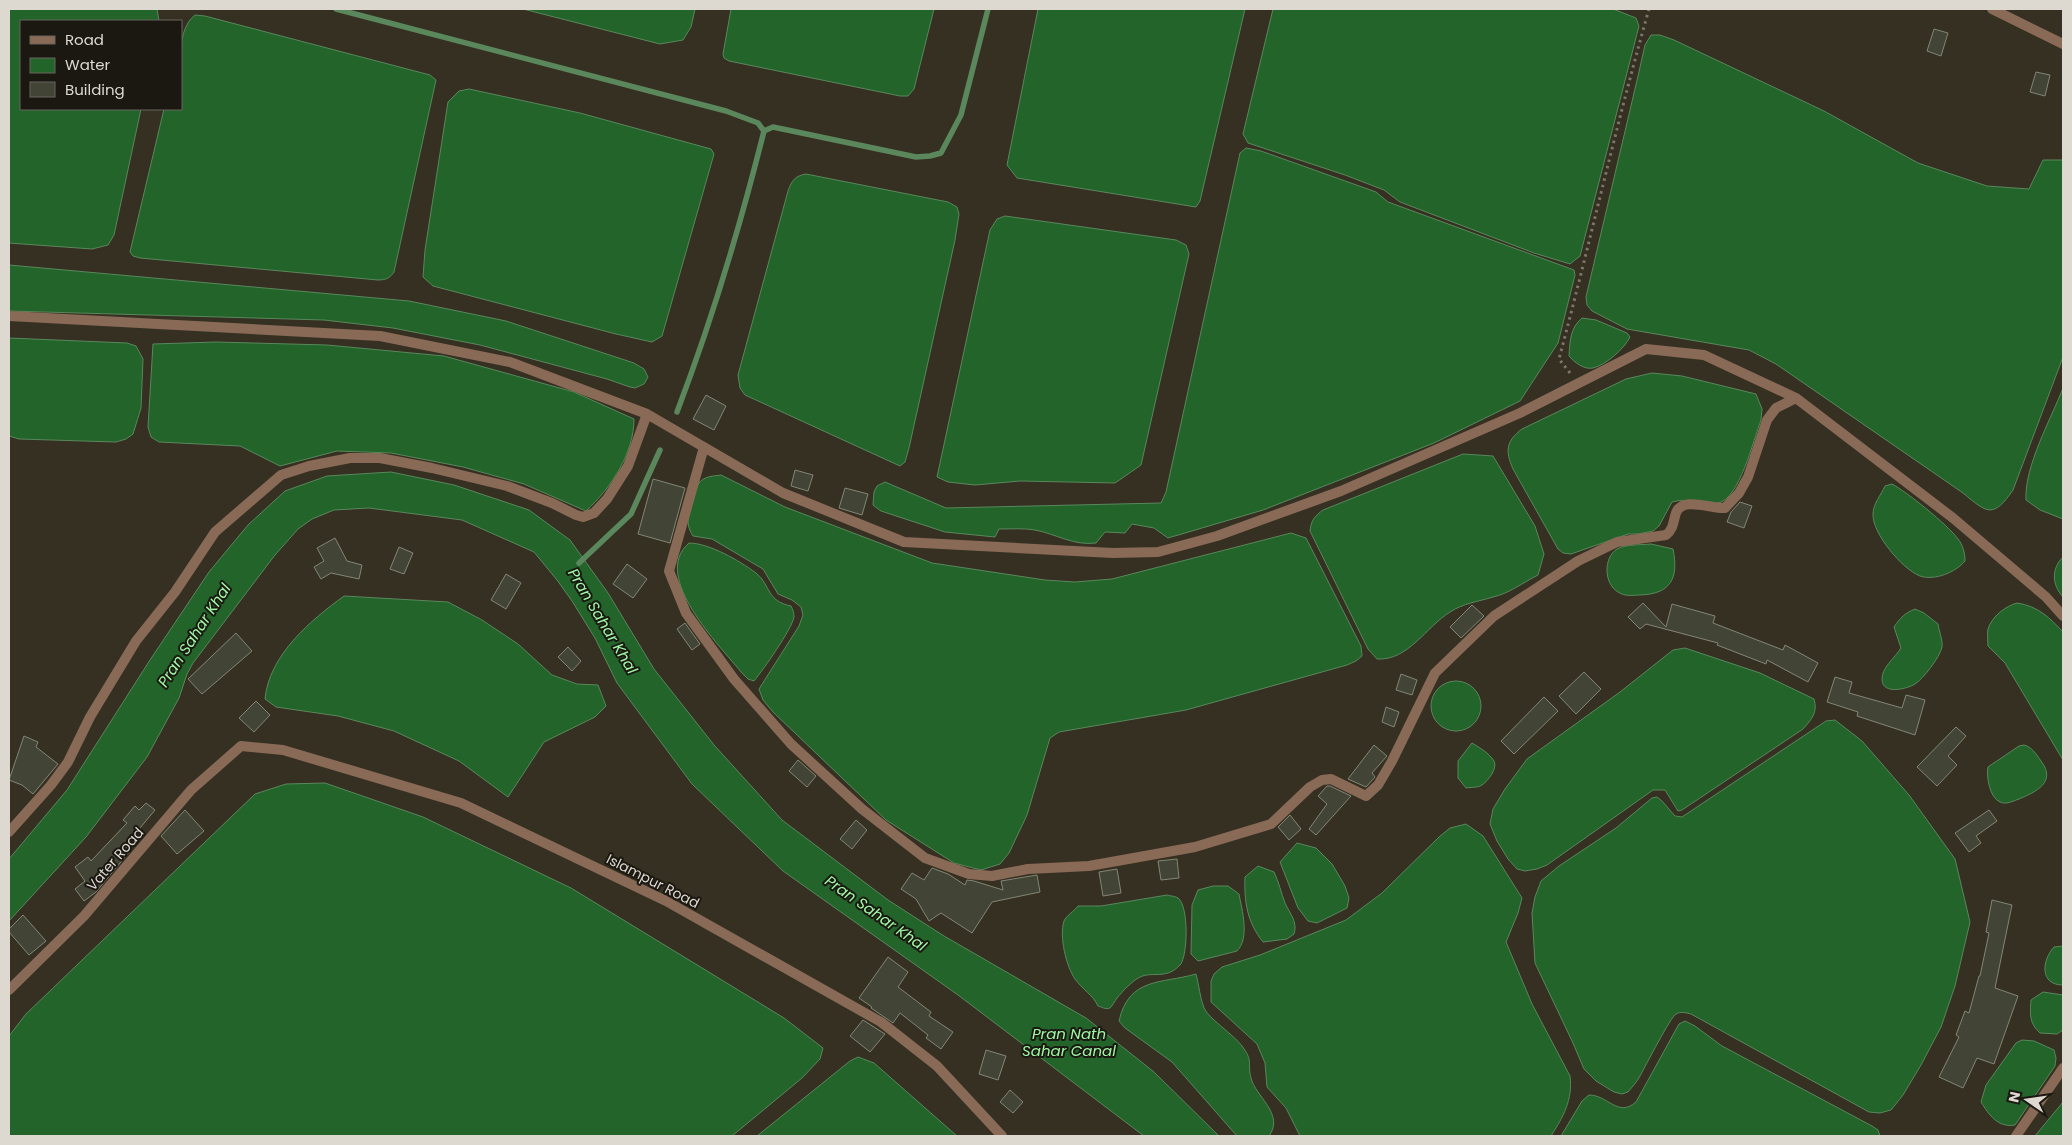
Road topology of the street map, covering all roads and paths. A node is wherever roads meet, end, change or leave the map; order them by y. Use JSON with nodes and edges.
{"nodes":[{"id":1,"x":1649,"y":9,"type":"edge"},
{"id":2,"x":1992,"y":9,"type":"edge"},
{"id":3,"x":2063,"y":44,"type":"edge"},
{"id":4,"x":9,"y":316,"type":"edge"},
{"id":5,"x":1578,"y":383,"type":"junction"},
{"id":6,"x":1796,"y":398,"type":"junction"},
{"id":7,"x":647,"y":414,"type":"junction"},
{"id":8,"x":704,"y":447,"type":"junction"},
{"id":9,"x":2063,"y":616,"type":"edge"},
{"id":10,"x":240,"y":746,"type":"joint"},
{"id":11,"x":9,"y":832,"type":"edge"},
{"id":12,"x":9,"y":990,"type":"edge"},
{"id":13,"x":2063,"y":1068,"type":"edge"},
{"id":14,"x":1002,"y":1136,"type":"edge"},
{"id":15,"x":2016,"y":1136,"type":"edge"}],
"edges":[{"from":1,"to":5,"type":"path"},
{"from":2,"to":3,"type":"street"},
{"from":4,"to":7,"type":"street"},
{"from":5,"to":6,"type":"street"},
{"from":5,"to":8,"type":"street"},
{"from":6,"to":8,"type":"street"},
{"from":6,"to":9,"type":"street"},
{"from":7,"to":8,"type":"street"},
{"from":7,"to":11,"type":"street"},
{"from":10,"to":12,"type":"street","name":"Vater Road"},
{"from":10,"to":14,"type":"street","name":"Islampur Road"},
{"from":13,"to":15,"type":"street"}]}
